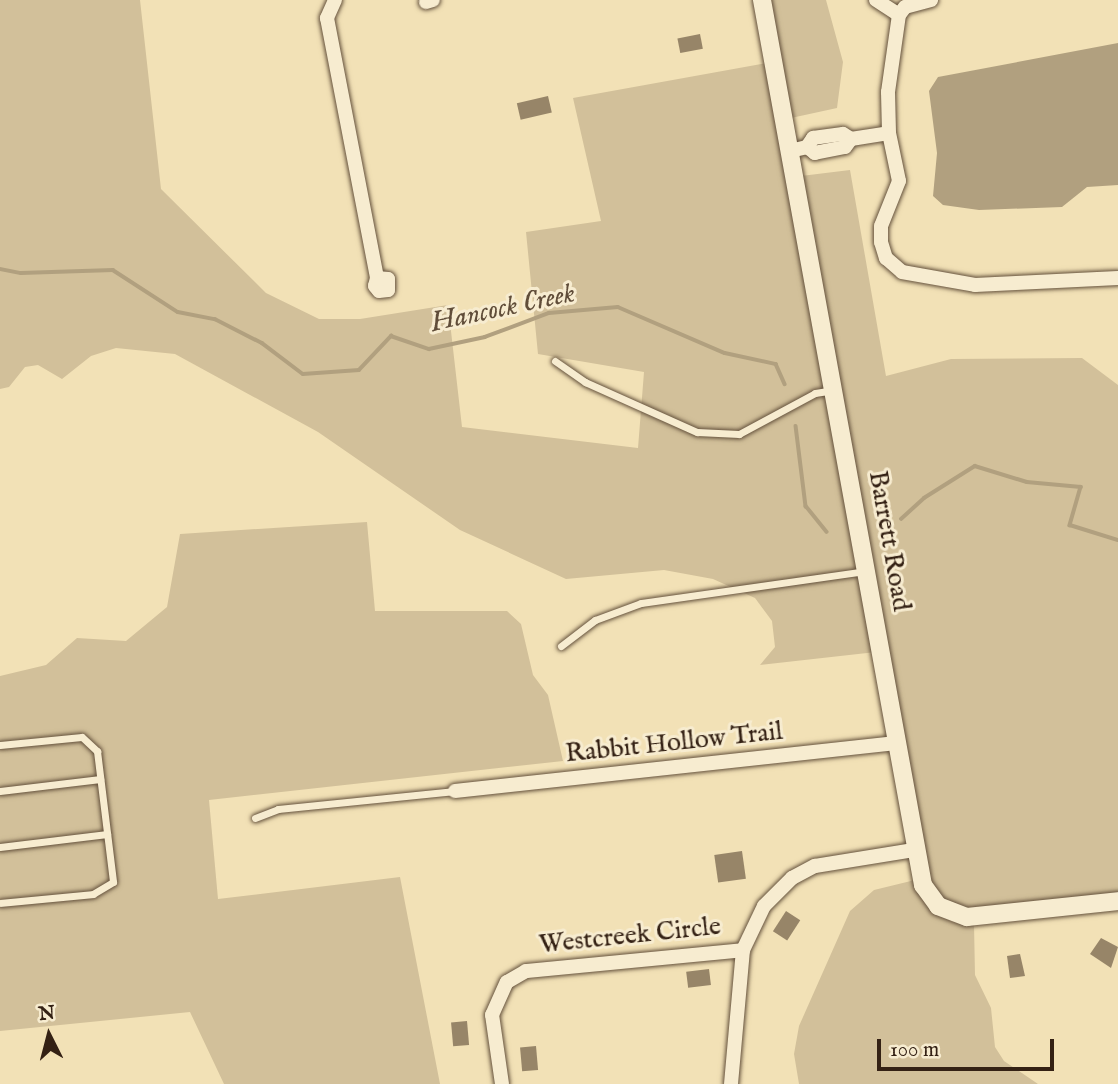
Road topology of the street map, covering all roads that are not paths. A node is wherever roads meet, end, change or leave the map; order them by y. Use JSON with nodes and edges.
{"nodes":[{"id":1,"x":335,"y":0,"type":"edge"},
{"id":2,"x":762,"y":0,"type":"edge"},
{"id":3,"x":876,"y":0,"type":"edge"},
{"id":4,"x":931,"y":0,"type":"edge"},
{"id":5,"x":899,"y":15,"type":"junction"},
{"id":6,"x":889,"y":133,"type":"junction"},
{"id":7,"x":799,"y":149,"type":"junction"},
{"id":8,"x":377,"y":278,"type":"dead end"},
{"id":9,"x":1118,"y":278,"type":"edge"},
{"id":10,"x":555,"y":361,"type":"dead end"},
{"id":11,"x":835,"y":389,"type":"junction"},
{"id":12,"x":867,"y":571,"type":"junction"},
{"id":13,"x":561,"y":646,"type":"dead end"},
{"id":14,"x":898,"y":743,"type":"junction"},
{"id":15,"x":0,"y":745,"type":"edge"},
{"id":16,"x":100,"y":779,"type":"junction"},
{"id":17,"x":0,"y":791,"type":"edge"},
{"id":18,"x":456,"y":791,"type":"joint"},
{"id":19,"x":254,"y":818,"type":"dead end"},
{"id":20,"x":107,"y":834,"type":"junction"},
{"id":21,"x":0,"y":847,"type":"edge"},
{"id":22,"x":914,"y":849,"type":"junction"},
{"id":23,"x":1118,"y":901,"type":"edge"},
{"id":24,"x":0,"y":904,"type":"edge"},
{"id":25,"x":743,"y":950,"type":"junction"},
{"id":26,"x":502,"y":1084,"type":"edge"},
{"id":27,"x":731,"y":1084,"type":"edge"}],
"edges":[{"from":1,"to":8,"type":"street"},
{"from":2,"to":7,"type":"street","name":"Barrett Road"},
{"from":3,"to":5,"type":"street"},
{"from":4,"to":5,"type":"street"},
{"from":5,"to":6,"type":"street"},
{"from":6,"to":7,"type":"street"},
{"from":6,"to":9,"type":"street"},
{"from":7,"to":11,"type":"street","name":"Barrett Road"},
{"from":10,"to":11,"type":"lane"},
{"from":11,"to":12,"type":"street","name":"Barrett Road"},
{"from":12,"to":13,"type":"lane"},
{"from":12,"to":14,"type":"street","name":"Barrett Road"},
{"from":14,"to":18,"type":"street","name":"Rabbit Hollow Trail"},
{"from":14,"to":22,"type":"street","name":"Barrett Road"},
{"from":15,"to":16,"type":"lane"},
{"from":16,"to":17,"type":"lane"},
{"from":16,"to":20,"type":"lane"},
{"from":18,"to":19,"type":"lane"},
{"from":20,"to":21,"type":"lane"},
{"from":20,"to":24,"type":"lane"},
{"from":22,"to":23,"type":"street","name":"Barrett Road"},
{"from":22,"to":25,"type":"street","name":"Westcreek Circle"},
{"from":25,"to":26,"type":"street","name":"Westcreek Circle"},
{"from":25,"to":27,"type":"street","name":"Westcreek Circle"}]}
